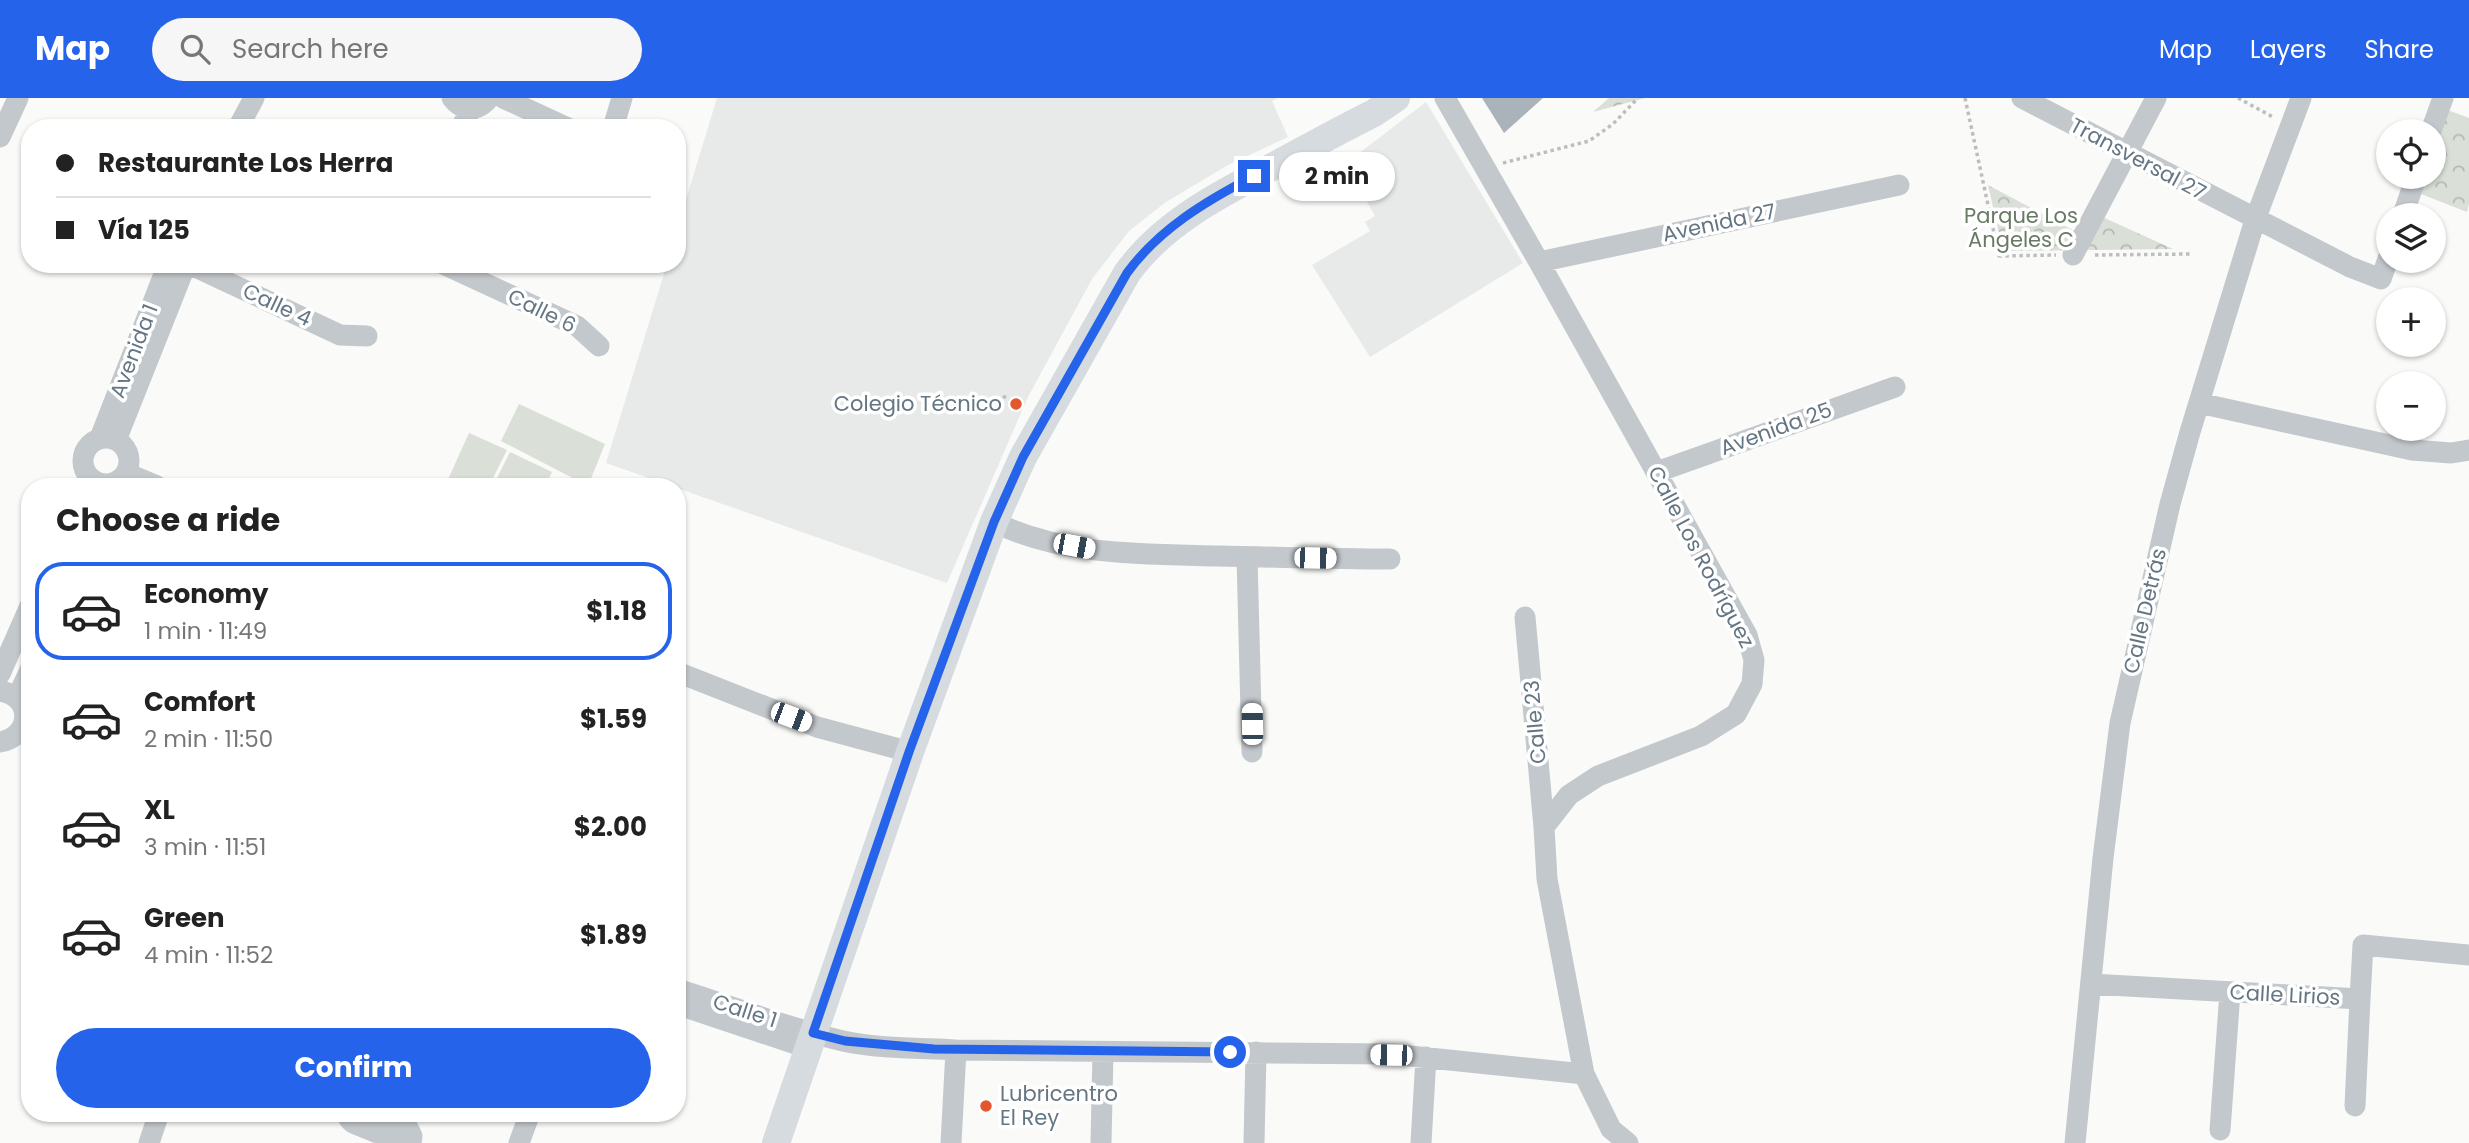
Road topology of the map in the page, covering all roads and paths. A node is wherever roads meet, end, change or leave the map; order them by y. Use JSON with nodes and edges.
{"nodes":[{"id":1,"x":18,"y":98,"type":"edge"},
{"id":2,"x":254,"y":98,"type":"edge"},
{"id":3,"x":270,"y":98,"type":"edge"},
{"id":4,"x":452,"y":98,"type":"edge"},
{"id":5,"x":503,"y":98,"type":"edge"},
{"id":6,"x":622,"y":98,"type":"edge"},
{"id":7,"x":1445,"y":98,"type":"edge"},
{"id":8,"x":1638,"y":98,"type":"edge"},
{"id":9,"x":1965,"y":98,"type":"edge"},
{"id":10,"x":2022,"y":98,"type":"edge"},
{"id":11,"x":2156,"y":98,"type":"edge"},
{"id":12,"x":2238,"y":98,"type":"edge"},
{"id":13,"x":2301,"y":98,"type":"edge"},
{"id":14,"x":2442,"y":98,"type":"edge"},
{"id":15,"x":1394,"y":99,"type":"edge"},
{"id":16,"x":474,"y":112,"type":"edge"},
{"id":17,"x":243,"y":119,"type":"edge"},
{"id":18,"x":260,"y":119,"type":"edge"},
{"id":19,"x":548,"y":119,"type":"edge"},
{"id":20,"x":616,"y":119,"type":"edge"},
{"id":21,"x":2435,"y":119,"type":"edge"},
{"id":22,"x":2291,"y":126,"type":"junction"},
{"id":23,"x":0,"y":137,"type":"edge"},
{"id":24,"x":2126,"y":152,"type":"junction"},
{"id":25,"x":1484,"y":167,"type":"junction"},
{"id":26,"x":1899,"y":185,"type":"dead end"},
{"id":27,"x":2255,"y":220,"type":"junction"},
{"id":28,"x":2190,"y":254,"type":"dead end"},
{"id":29,"x":2073,"y":255,"type":"junction"},
{"id":30,"x":1539,"y":262,"type":"junction"},
{"id":31,"x":166,"y":273,"type":"edge"},
{"id":32,"x":183,"y":273,"type":"edge"},
{"id":33,"x":206,"y":273,"type":"edge"},
{"id":34,"x":463,"y":273,"type":"edge"},
{"id":35,"x":2383,"y":273,"type":"edge"},
{"id":36,"x":367,"y":337,"type":"dead end"},
{"id":37,"x":599,"y":346,"type":"dead end"},
{"id":38,"x":1895,"y":387,"type":"dead end"},
{"id":39,"x":1003,"y":396,"type":"dead end"},
{"id":40,"x":2199,"y":402,"type":"junction"},
{"id":41,"x":1016,"y":404,"type":"dead end"},
{"id":42,"x":108,"y":439,"type":"junction"},
{"id":43,"x":2469,"y":450,"type":"edge"},
{"id":44,"x":1657,"y":472,"type":"junction"},
{"id":45,"x":84,"y":478,"type":"edge"},
{"id":46,"x":119,"y":478,"type":"edge"},
{"id":47,"x":994,"y":522,"type":"junction"},
{"id":48,"x":1247,"y":557,"type":"junction"},
{"id":49,"x":1390,"y":559,"type":"dead end"},
{"id":50,"x":1525,"y":617,"type":"dead end"},
{"id":51,"x":21,"y":626,"type":"edge"},
{"id":52,"x":0,"y":674,"type":"edge"},
{"id":53,"x":686,"y":676,"type":"edge"},
{"id":54,"x":21,"y":680,"type":"edge"},
{"id":55,"x":9,"y":694,"type":"edge"},
{"id":56,"x":909,"y":752,"type":"junction"},
{"id":57,"x":1252,"y":752,"type":"dead end"},
{"id":58,"x":1544,"y":827,"type":"junction"},
{"id":59,"x":2469,"y":955,"type":"edge"},
{"id":60,"x":2091,"y":984,"type":"junction"},
{"id":61,"x":686,"y":992,"type":"edge"},
{"id":62,"x":2230,"y":992,"type":"junction"},
{"id":63,"x":2360,"y":999,"type":"junction"},
{"id":64,"x":686,"y":1006,"type":"edge"},
{"id":65,"x":810,"y":1040,"type":"junction"},
{"id":66,"x":957,"y":1050,"type":"junction"},
{"id":67,"x":1103,"y":1052,"type":"junction"},
{"id":68,"x":1256,"y":1052,"type":"junction"},
{"id":69,"x":1426,"y":1057,"type":"junction"},
{"id":70,"x":1584,"y":1074,"type":"junction"},
{"id":71,"x":2355,"y":1106,"type":"dead end"},
{"id":72,"x":156,"y":1122,"type":"edge"},
{"id":73,"x":353,"y":1122,"type":"edge"},
{"id":74,"x":401,"y":1122,"type":"edge"},
{"id":75,"x":527,"y":1122,"type":"edge"},
{"id":76,"x":2220,"y":1130,"type":"dead end"},
{"id":77,"x":149,"y":1143,"type":"edge"},
{"id":78,"x":402,"y":1143,"type":"edge"},
{"id":79,"x":411,"y":1143,"type":"edge"},
{"id":80,"x":519,"y":1143,"type":"edge"},
{"id":81,"x":776,"y":1143,"type":"edge"},
{"id":82,"x":951,"y":1143,"type":"edge"},
{"id":83,"x":1101,"y":1143,"type":"edge"},
{"id":84,"x":1254,"y":1143,"type":"edge"},
{"id":85,"x":1421,"y":1143,"type":"edge"},
{"id":86,"x":1628,"y":1143,"type":"edge"},
{"id":87,"x":2075,"y":1143,"type":"edge"}],
"edges":[{"from":1,"to":23,"type":"street"},
{"from":2,"to":17,"type":"street"},
{"from":3,"to":18,"type":"street"},
{"from":4,"to":16,"type":"street"},
{"from":5,"to":19,"type":"street"},
{"from":6,"to":20,"type":"street"},
{"from":7,"to":25,"type":"street","name":"Calle Los Rodríguez"},
{"from":8,"to":25,"type":"path"},
{"from":9,"to":29,"type":"path"},
{"from":10,"to":24,"type":"street","name":"Transversal 27"},
{"from":11,"to":24,"type":"street"},
{"from":12,"to":22,"type":"path"},
{"from":13,"to":22,"type":"street","name":"Calle Detrás"},
{"from":14,"to":21,"type":"street"},
{"from":15,"to":47,"type":"main road"},
{"from":22,"to":27,"type":"street","name":"Calle Detrás"},
{"from":24,"to":27,"type":"street","name":"Transversal 27"},
{"from":24,"to":29,"type":"street"},
{"from":25,"to":30,"type":"street","name":"Calle Los Rodríguez"},
{"from":26,"to":30,"type":"street","name":"Avenida 27"},
{"from":27,"to":35,"type":"street"},
{"from":27,"to":40,"type":"street","name":"Calle Detrás"},
{"from":28,"to":29,"type":"path"},
{"from":30,"to":44,"type":"street","name":"Calle Los Rodríguez"},
{"from":31,"to":42,"type":"street","name":"Avenida 1"},
{"from":32,"to":42,"type":"street"},
{"from":33,"to":36,"type":"street","name":"Calle 4"},
{"from":34,"to":37,"type":"street","name":"Calle 6"},
{"from":38,"to":44,"type":"street","name":"Avenida 25"},
{"from":39,"to":41,"type":"path"},
{"from":40,"to":43,"type":"street"},
{"from":40,"to":60,"type":"street","name":"Calle Detrás"},
{"from":42,"to":45,"type":"street"},
{"from":42,"to":46,"type":"street"},
{"from":44,"to":58,"type":"street","name":"Calle Los Rodríguez"},
{"from":47,"to":48,"type":"street"},
{"from":47,"to":56,"type":"main road"},
{"from":48,"to":49,"type":"street"},
{"from":48,"to":57,"type":"street"},
{"from":50,"to":58,"type":"street","name":"Calle 23"},
{"from":51,"to":52,"type":"street"},
{"from":53,"to":56,"type":"street"},
{"from":54,"to":55,"type":"street"},
{"from":56,"to":65,"type":"main road"},
{"from":58,"to":70,"type":"street"},
{"from":59,"to":63,"type":"street","name":"Calle Lirios"},
{"from":60,"to":62,"type":"street","name":"Calle Lirios"},
{"from":60,"to":87,"type":"street","name":"Calle Detrás"},
{"from":61,"to":65,"type":"street","name":"Calle 1"},
{"from":62,"to":63,"type":"street","name":"Calle Lirios"},
{"from":62,"to":76,"type":"street"},
{"from":63,"to":71,"type":"street"},
{"from":64,"to":65,"type":"street","name":"Calle 1"},
{"from":65,"to":66,"type":"street"},
{"from":65,"to":81,"type":"main road"},
{"from":66,"to":67,"type":"street"},
{"from":66,"to":82,"type":"street"},
{"from":67,"to":68,"type":"street"},
{"from":67,"to":83,"type":"street"},
{"from":68,"to":69,"type":"street"},
{"from":68,"to":84,"type":"street"},
{"from":69,"to":70,"type":"street"},
{"from":69,"to":85,"type":"street"},
{"from":70,"to":86,"type":"street"},
{"from":72,"to":77,"type":"street"},
{"from":73,"to":78,"type":"street"},
{"from":74,"to":79,"type":"street"},
{"from":75,"to":80,"type":"street"}]}
